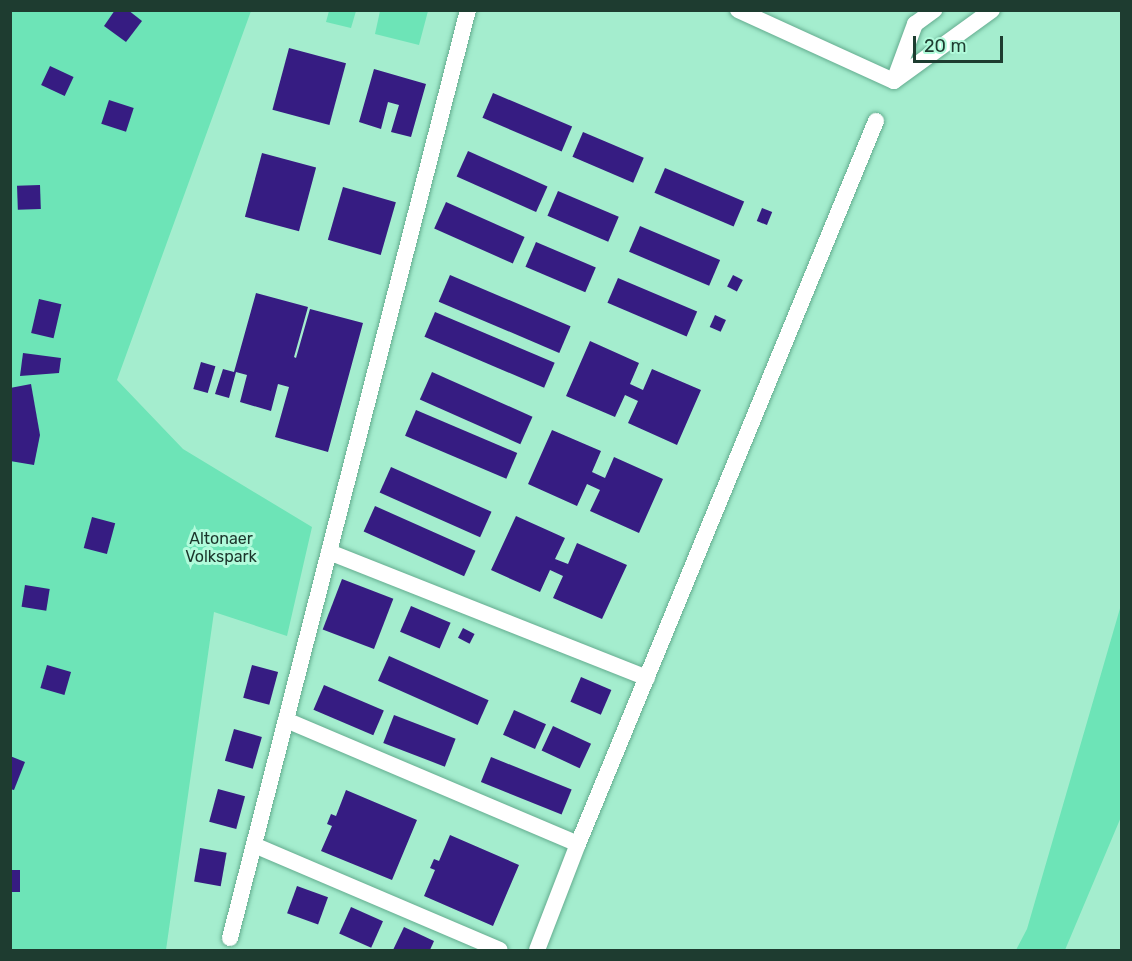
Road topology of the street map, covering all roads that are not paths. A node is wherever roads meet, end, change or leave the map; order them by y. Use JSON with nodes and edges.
{"nodes":[{"id":1,"x":468,"y":10,"type":"edge"},
{"id":2,"x":738,"y":10,"type":"edge"},
{"id":3,"x":934,"y":10,"type":"edge"},
{"id":4,"x":992,"y":10,"type":"edge"},
{"id":5,"x":894,"y":81,"type":"junction"},
{"id":6,"x":876,"y":122,"type":"dead end"},
{"id":7,"x":329,"y":552,"type":"junction"},
{"id":8,"x":647,"y":678,"type":"junction"},
{"id":9,"x":286,"y":720,"type":"junction"},
{"id":10,"x":578,"y":844,"type":"junction"},
{"id":11,"x":254,"y":845,"type":"junction"},
{"id":12,"x":230,"y":938,"type":"dead end"},
{"id":13,"x":500,"y":951,"type":"edge"},
{"id":14,"x":537,"y":951,"type":"edge"}],
"edges":[{"from":1,"to":7,"type":"lane"},
{"from":2,"to":5,"type":"lane"},
{"from":3,"to":5,"type":"lane"},
{"from":4,"to":5,"type":"lane"},
{"from":6,"to":8,"type":"lane"},
{"from":7,"to":8,"type":"lane"},
{"from":7,"to":9,"type":"lane"},
{"from":8,"to":10,"type":"lane"},
{"from":9,"to":10,"type":"lane"},
{"from":9,"to":11,"type":"lane"},
{"from":10,"to":14,"type":"lane"},
{"from":11,"to":12,"type":"lane"},
{"from":11,"to":13,"type":"lane"}]}
